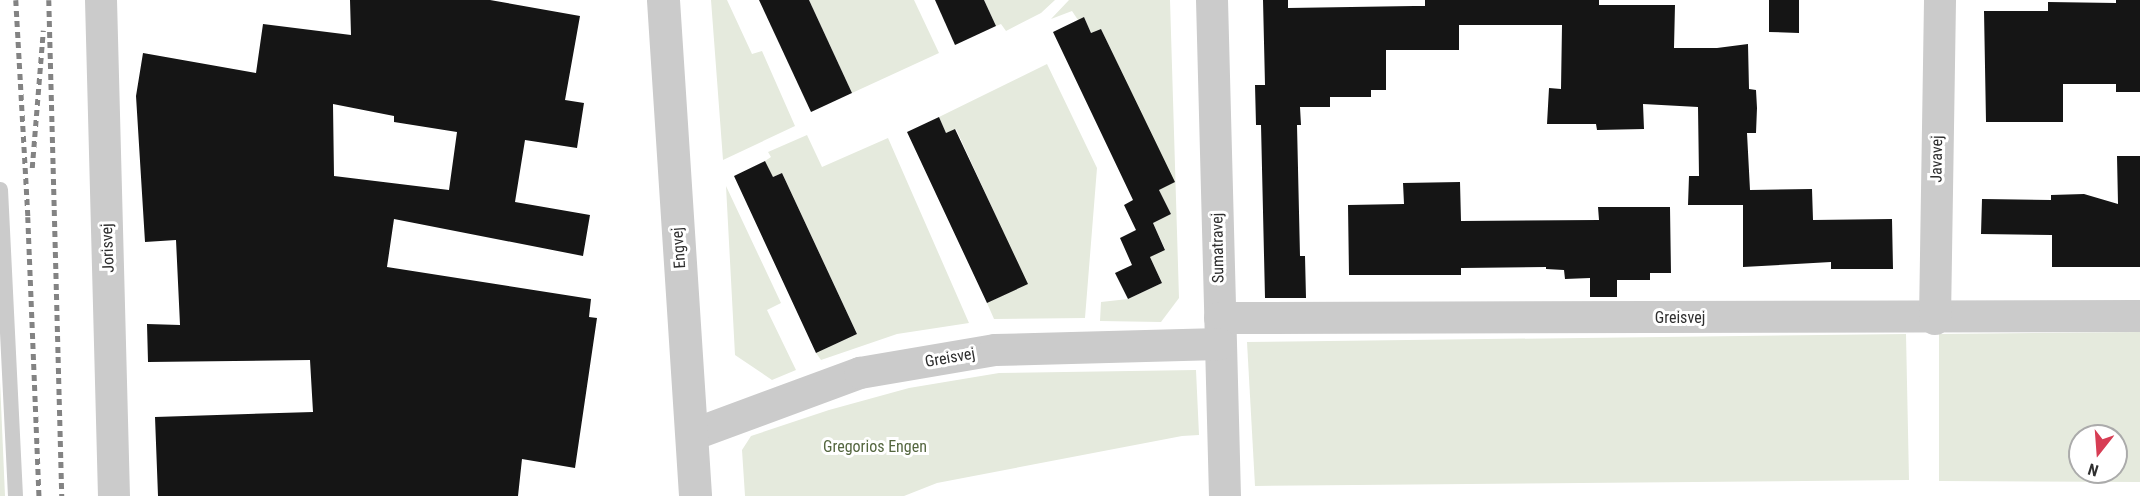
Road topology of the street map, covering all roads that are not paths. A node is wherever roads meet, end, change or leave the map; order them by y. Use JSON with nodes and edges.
{"nodes":[{"id":1,"x":101,"y":0,"type":"edge"},
{"id":2,"x":663,"y":0,"type":"edge"},
{"id":3,"x":1212,"y":0,"type":"edge"},
{"id":4,"x":1940,"y":0,"type":"edge"},
{"id":5,"x":0,"y":189,"type":"edge"},
{"id":6,"x":2140,"y":316,"type":"edge"},
{"id":7,"x":1935,"y":319,"type":"junction"},
{"id":8,"x":1220,"y":331,"type":"junction"},
{"id":9,"x":692,"y":435,"type":"junction"},
{"id":10,"x":7,"y":454,"type":"edge"},
{"id":11,"x":15,"y":496,"type":"edge"},
{"id":12,"x":114,"y":496,"type":"edge"},
{"id":13,"x":695,"y":496,"type":"edge"},
{"id":14,"x":1225,"y":496,"type":"edge"}],
"edges":[{"from":1,"to":12,"type":"street","name":"Jorisvej"},
{"from":2,"to":9,"type":"street","name":"Engvej"},
{"from":3,"to":8,"type":"street","name":"Sumatravej"},
{"from":4,"to":7,"type":"street","name":"Javavej"},
{"from":5,"to":10,"type":"lane"},
{"from":6,"to":7,"type":"street","name":"Greisvej"},
{"from":7,"to":8,"type":"street","name":"Greisvej"},
{"from":8,"to":9,"type":"street","name":"Greisvej"},
{"from":8,"to":14,"type":"street","name":"Sumatravej"},
{"from":9,"to":13,"type":"street","name":"Engvej"},
{"from":10,"to":11,"type":"lane"}]}
